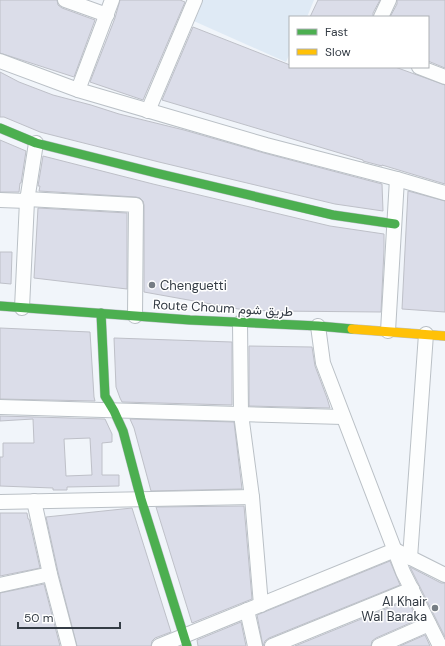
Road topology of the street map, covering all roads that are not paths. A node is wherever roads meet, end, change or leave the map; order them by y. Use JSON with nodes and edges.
{"nodes":[{"id":1,"x":65,"y":0,"type":"edge"},
{"id":2,"x":112,"y":0,"type":"edge"},
{"id":3,"x":195,"y":0,"type":"edge"},
{"id":4,"x":389,"y":0,"type":"edge"},
{"id":5,"x":107,"y":15,"type":"junction"},
{"id":6,"x":381,"y":16,"type":"edge"},
{"id":7,"x":0,"y":61,"type":"edge"},
{"id":8,"x":422,"y":68,"type":"edge"},
{"id":9,"x":445,"y":77,"type":"edge"},
{"id":10,"x":78,"y":90,"type":"junction"},
{"id":11,"x":148,"y":111,"type":"junction"},
{"id":12,"x":0,"y":128,"type":"edge"},
{"id":13,"x":36,"y":143,"type":"junction"},
{"id":14,"x":397,"y":179,"type":"junction"},
{"id":15,"x":445,"y":193,"type":"edge"},
{"id":16,"x":0,"y":200,"type":"edge"},
{"id":17,"x":27,"y":200,"type":"junction"},
{"id":18,"x":395,"y":224,"type":"junction"},
{"id":19,"x":0,"y":306,"type":"edge"},
{"id":20,"x":22,"y":308,"type":"junction"},
{"id":21,"x":101,"y":312,"type":"junction"},
{"id":22,"x":136,"y":316,"type":"junction"},
{"id":23,"x":240,"y":323,"type":"junction"},
{"id":24,"x":318,"y":326,"type":"junction"},
{"id":25,"x":388,"y":331,"type":"junction"},
{"id":26,"x":426,"y":334,"type":"junction"},
{"id":27,"x":445,"y":336,"type":"edge"},
{"id":28,"x":0,"y":407,"type":"edge"},
{"id":29,"x":114,"y":411,"type":"junction"},
{"id":30,"x":241,"y":414,"type":"junction"},
{"id":31,"x":343,"y":417,"type":"junction"},
{"id":32,"x":252,"y":498,"type":"junction"},
{"id":33,"x":141,"y":499,"type":"junction"},
{"id":34,"x":34,"y":501,"type":"junction"},
{"id":35,"x":0,"y":502,"type":"edge"},
{"id":36,"x":395,"y":550,"type":"junction"},
{"id":37,"x":410,"y":558,"type":"junction"},
{"id":38,"x":50,"y":574,"type":"junction"},
{"id":39,"x":445,"y":575,"type":"edge"},
{"id":40,"x":0,"y":585,"type":"edge"},
{"id":41,"x":412,"y":589,"type":"junction"},
{"id":42,"x":261,"y":605,"type":"junction"},
{"id":43,"x":247,"y":610,"type":"junction"},
{"id":44,"x":429,"y":624,"type":"junction"},
{"id":45,"x":185,"y":641,"type":"edge"},
{"id":46,"x":69,"y":646,"type":"edge"},
{"id":47,"x":159,"y":646,"type":"edge"},
{"id":48,"x":255,"y":646,"type":"edge"},
{"id":49,"x":272,"y":646,"type":"edge"},
{"id":50,"x":379,"y":646,"type":"edge"},
{"id":51,"x":440,"y":646,"type":"edge"}],
"edges":[{"from":1,"to":5,"type":"street"},
{"from":2,"to":5,"type":"street"},
{"from":3,"to":11,"type":"street"},
{"from":4,"to":6,"type":"street"},
{"from":5,"to":10,"type":"street"},
{"from":7,"to":10,"type":"street"},
{"from":8,"to":9,"type":"street"},
{"from":10,"to":11,"type":"street"},
{"from":11,"to":14,"type":"street"},
{"from":12,"to":13,"type":"main road"},
{"from":13,"to":17,"type":"street"},
{"from":13,"to":18,"type":"main road"},
{"from":14,"to":15,"type":"street"},
{"from":14,"to":18,"type":"street"},
{"from":16,"to":17,"type":"street"},
{"from":17,"to":20,"type":"street"},
{"from":17,"to":22,"type":"street"},
{"from":18,"to":25,"type":"street"},
{"from":19,"to":20,"type":"main road","name":"Route Choum طريق شوم"},
{"from":20,"to":21,"type":"main road","name":"Route Choum طريق شوم"},
{"from":21,"to":22,"type":"main road","name":"Route Choum طريق شوم"},
{"from":21,"to":29,"type":"main road"},
{"from":22,"to":23,"type":"main road","name":"Route Choum طريق شوم"},
{"from":23,"to":24,"type":"main road","name":"Route Choum طريق شوم"},
{"from":23,"to":30,"type":"street"},
{"from":24,"to":25,"type":"main road","name":"Route Choum طريق شوم"},
{"from":24,"to":31,"type":"street"},
{"from":25,"to":26,"type":"main road","name":"Route Choum طريق شوم"},
{"from":26,"to":27,"type":"main road","name":"Route Choum طريق شوم"},
{"from":26,"to":37,"type":"street"},
{"from":28,"to":29,"type":"street"},
{"from":29,"to":30,"type":"street"},
{"from":29,"to":33,"type":"main road"},
{"from":30,"to":31,"type":"street"},
{"from":30,"to":32,"type":"street"},
{"from":31,"to":36,"type":"street"},
{"from":32,"to":33,"type":"street"},
{"from":32,"to":42,"type":"street"},
{"from":33,"to":34,"type":"street"},
{"from":33,"to":45,"type":"main road"},
{"from":34,"to":35,"type":"street"},
{"from":34,"to":38,"type":"street"},
{"from":36,"to":37,"type":"street"},
{"from":36,"to":41,"type":"street"},
{"from":36,"to":42,"type":"street"},
{"from":37,"to":39,"type":"street"},
{"from":38,"to":40,"type":"street"},
{"from":38,"to":46,"type":"street"},
{"from":41,"to":44,"type":"street"},
{"from":41,"to":49,"type":"street"},
{"from":42,"to":43,"type":"street"},
{"from":43,"to":45,"type":"street"},
{"from":43,"to":48,"type":"street"},
{"from":44,"to":50,"type":"street"},
{"from":44,"to":51,"type":"street"},
{"from":45,"to":47,"type":"street"}]}
